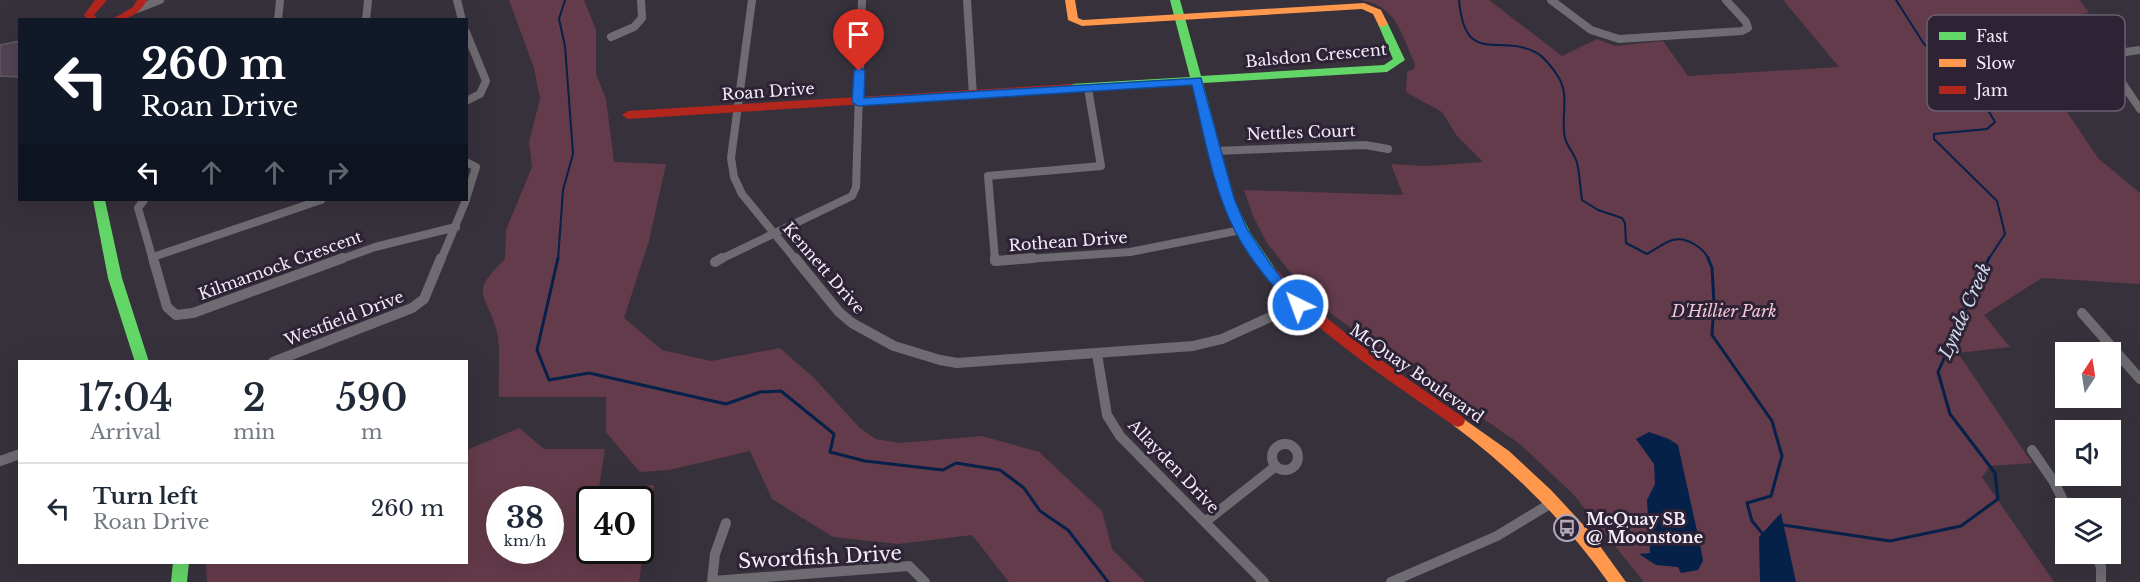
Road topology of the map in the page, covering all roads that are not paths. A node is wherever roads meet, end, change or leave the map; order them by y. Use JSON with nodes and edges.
{"nodes":[{"id":1,"x":101,"y":0,"type":"edge"},
{"id":2,"x":160,"y":0,"type":"edge"},
{"id":3,"x":280,"y":0,"type":"edge"},
{"id":4,"x":368,"y":0,"type":"edge"},
{"id":5,"x":457,"y":0,"type":"edge"},
{"id":6,"x":640,"y":0,"type":"edge"},
{"id":7,"x":752,"y":0,"type":"edge"},
{"id":8,"x":862,"y":0,"type":"edge"},
{"id":9,"x":967,"y":0,"type":"edge"},
{"id":10,"x":1070,"y":0,"type":"edge"},
{"id":11,"x":1175,"y":0,"type":"edge"},
{"id":12,"x":1551,"y":0,"type":"edge"},
{"id":13,"x":1726,"y":0,"type":"edge"},
{"id":14,"x":134,"y":10,"type":"edge"},
{"id":15,"x":1180,"y":17,"type":"junction"},
{"id":16,"x":91,"y":18,"type":"edge"},
{"id":17,"x":120,"y":18,"type":"edge"},
{"id":18,"x":278,"y":18,"type":"edge"},
{"id":19,"x":366,"y":18,"type":"edge"},
{"id":20,"x":462,"y":18,"type":"edge"},
{"id":21,"x":611,"y":37,"type":"dead end"},
{"id":22,"x":468,"y":39,"type":"edge"},
{"id":23,"x":2140,"y":50,"type":"edge"},
{"id":24,"x":2125,"y":51,"type":"edge"},
{"id":25,"x":1197,"y":81,"type":"junction"},
{"id":26,"x":2125,"y":87,"type":"edge"},
{"id":27,"x":1088,"y":88,"type":"junction"},
{"id":28,"x":973,"y":95,"type":"junction"},
{"id":29,"x":468,"y":100,"type":"edge"},
{"id":30,"x":858,"y":102,"type":"junction"},
{"id":31,"x":2140,"y":109,"type":"edge"},
{"id":32,"x":737,"y":110,"type":"junction"},
{"id":33,"x":628,"y":115,"type":"dead end"},
{"id":34,"x":1388,"y":149,"type":"dead end"},
{"id":35,"x":1215,"y":151,"type":"junction"},
{"id":36,"x":468,"y":163,"type":"edge"},
{"id":37,"x":468,"y":193,"type":"edge"},
{"id":38,"x":99,"y":201,"type":"edge"},
{"id":39,"x":143,"y":201,"type":"edge"},
{"id":40,"x":318,"y":201,"type":"edge"},
{"id":41,"x":465,"y":201,"type":"edge"},
{"id":42,"x":456,"y":227,"type":"junction"},
{"id":43,"x":1241,"y":230,"type":"junction"},
{"id":44,"x":775,"y":234,"type":"junction"},
{"id":45,"x":153,"y":257,"type":"junction"},
{"id":46,"x":716,"y":262,"type":"dead end"},
{"id":47,"x":1298,"y":305,"type":"junction"},
{"id":48,"x":2082,"y":313,"type":"dead end"},
{"id":49,"x":1097,"y":354,"type":"junction"},
{"id":50,"x":141,"y":360,"type":"edge"},
{"id":51,"x":278,"y":360,"type":"edge"},
{"id":52,"x":2140,"y":379,"type":"edge"},
{"id":53,"x":2032,"y":450,"type":"dead end"},
{"id":54,"x":18,"y":455,"type":"edge"},
{"id":55,"x":0,"y":461,"type":"edge"},
{"id":56,"x":1276,"y":466,"type":"dead end"},
{"id":57,"x":2062,"y":498,"type":"edge"},
{"id":58,"x":1553,"y":502,"type":"junction"},
{"id":59,"x":1205,"y":522,"type":"junction"},
{"id":60,"x":726,"y":523,"type":"dead end"},
{"id":61,"x":180,"y":564,"type":"edge"},
{"id":62,"x":2100,"y":564,"type":"edge"},
{"id":63,"x":712,"y":581,"type":"edge"},
{"id":64,"x":179,"y":582,"type":"edge"},
{"id":65,"x":925,"y":582,"type":"edge"},
{"id":66,"x":1264,"y":582,"type":"edge"},
{"id":67,"x":1391,"y":582,"type":"edge"},
{"id":68,"x":1618,"y":582,"type":"edge"},
{"id":69,"x":2101,"y":582,"type":"edge"}],
"edges":[{"from":1,"to":16,"type":"street"},
{"from":2,"to":14,"type":"street"},
{"from":3,"to":18,"type":"street"},
{"from":4,"to":19,"type":"street"},
{"from":5,"to":20,"type":"street"},
{"from":6,"to":21,"type":"street"},
{"from":7,"to":32,"type":"street","name":"Kennett Drive"},
{"from":8,"to":30,"type":"street"},
{"from":9,"to":28,"type":"street"},
{"from":10,"to":15,"type":"street"},
{"from":11,"to":15,"type":"street","name":"McQuay Boulevard"},
{"from":12,"to":13,"type":"street"},
{"from":14,"to":17,"type":"street"},
{"from":15,"to":25,"type":"street","name":"McQuay Boulevard"},
{"from":15,"to":25,"type":"street","name":"Balsdon Crescent"},
{"from":22,"to":29,"type":"street"},
{"from":23,"to":24,"type":"street"},
{"from":25,"to":27,"type":"street","name":"Roan Drive"},
{"from":25,"to":35,"type":"street","name":"McQuay Boulevard"},
{"from":26,"to":31,"type":"street"},
{"from":27,"to":28,"type":"street","name":"Roan Drive"},
{"from":27,"to":43,"type":"street","name":"Rothean Drive"},
{"from":28,"to":30,"type":"street","name":"Roan Drive"},
{"from":30,"to":32,"type":"street","name":"Roan Drive"},
{"from":30,"to":44,"type":"street"},
{"from":32,"to":33,"type":"street","name":"Roan Drive"},
{"from":32,"to":44,"type":"street","name":"Kennett Drive"},
{"from":34,"to":35,"type":"street","name":"Nettles Court"},
{"from":35,"to":43,"type":"street","name":"McQuay Boulevard"},
{"from":36,"to":37,"type":"street","name":"Westfield Drive"},
{"from":38,"to":50,"type":"street"},
{"from":39,"to":45,"type":"street"},
{"from":40,"to":45,"type":"street"},
{"from":41,"to":42,"type":"street","name":"Westfield Drive"},
{"from":42,"to":45,"type":"street","name":"Kilmarnock Crescent"},
{"from":42,"to":51,"type":"street","name":"Westfield Drive"},
{"from":43,"to":47,"type":"street","name":"McQuay Boulevard"},
{"from":44,"to":46,"type":"street"},
{"from":44,"to":49,"type":"street","name":"Kennett Drive"},
{"from":47,"to":49,"type":"street","name":"Kennett Drive"},
{"from":47,"to":58,"type":"street","name":"McQuay Boulevard"},
{"from":48,"to":52,"type":"street"},
{"from":49,"to":59,"type":"street","name":"Allayden Drive"},
{"from":53,"to":57,"type":"street"},
{"from":54,"to":55,"type":"street"},
{"from":56,"to":59,"type":"street"},
{"from":58,"to":67,"type":"street"},
{"from":58,"to":68,"type":"street","name":"McQuay Boulevard"},
{"from":59,"to":66,"type":"street","name":"Allayden Drive"},
{"from":60,"to":63,"type":"street"},
{"from":61,"to":64,"type":"street"},
{"from":62,"to":69,"type":"street"},
{"from":63,"to":65,"type":"street","name":"Swordfish Drive"}]}
